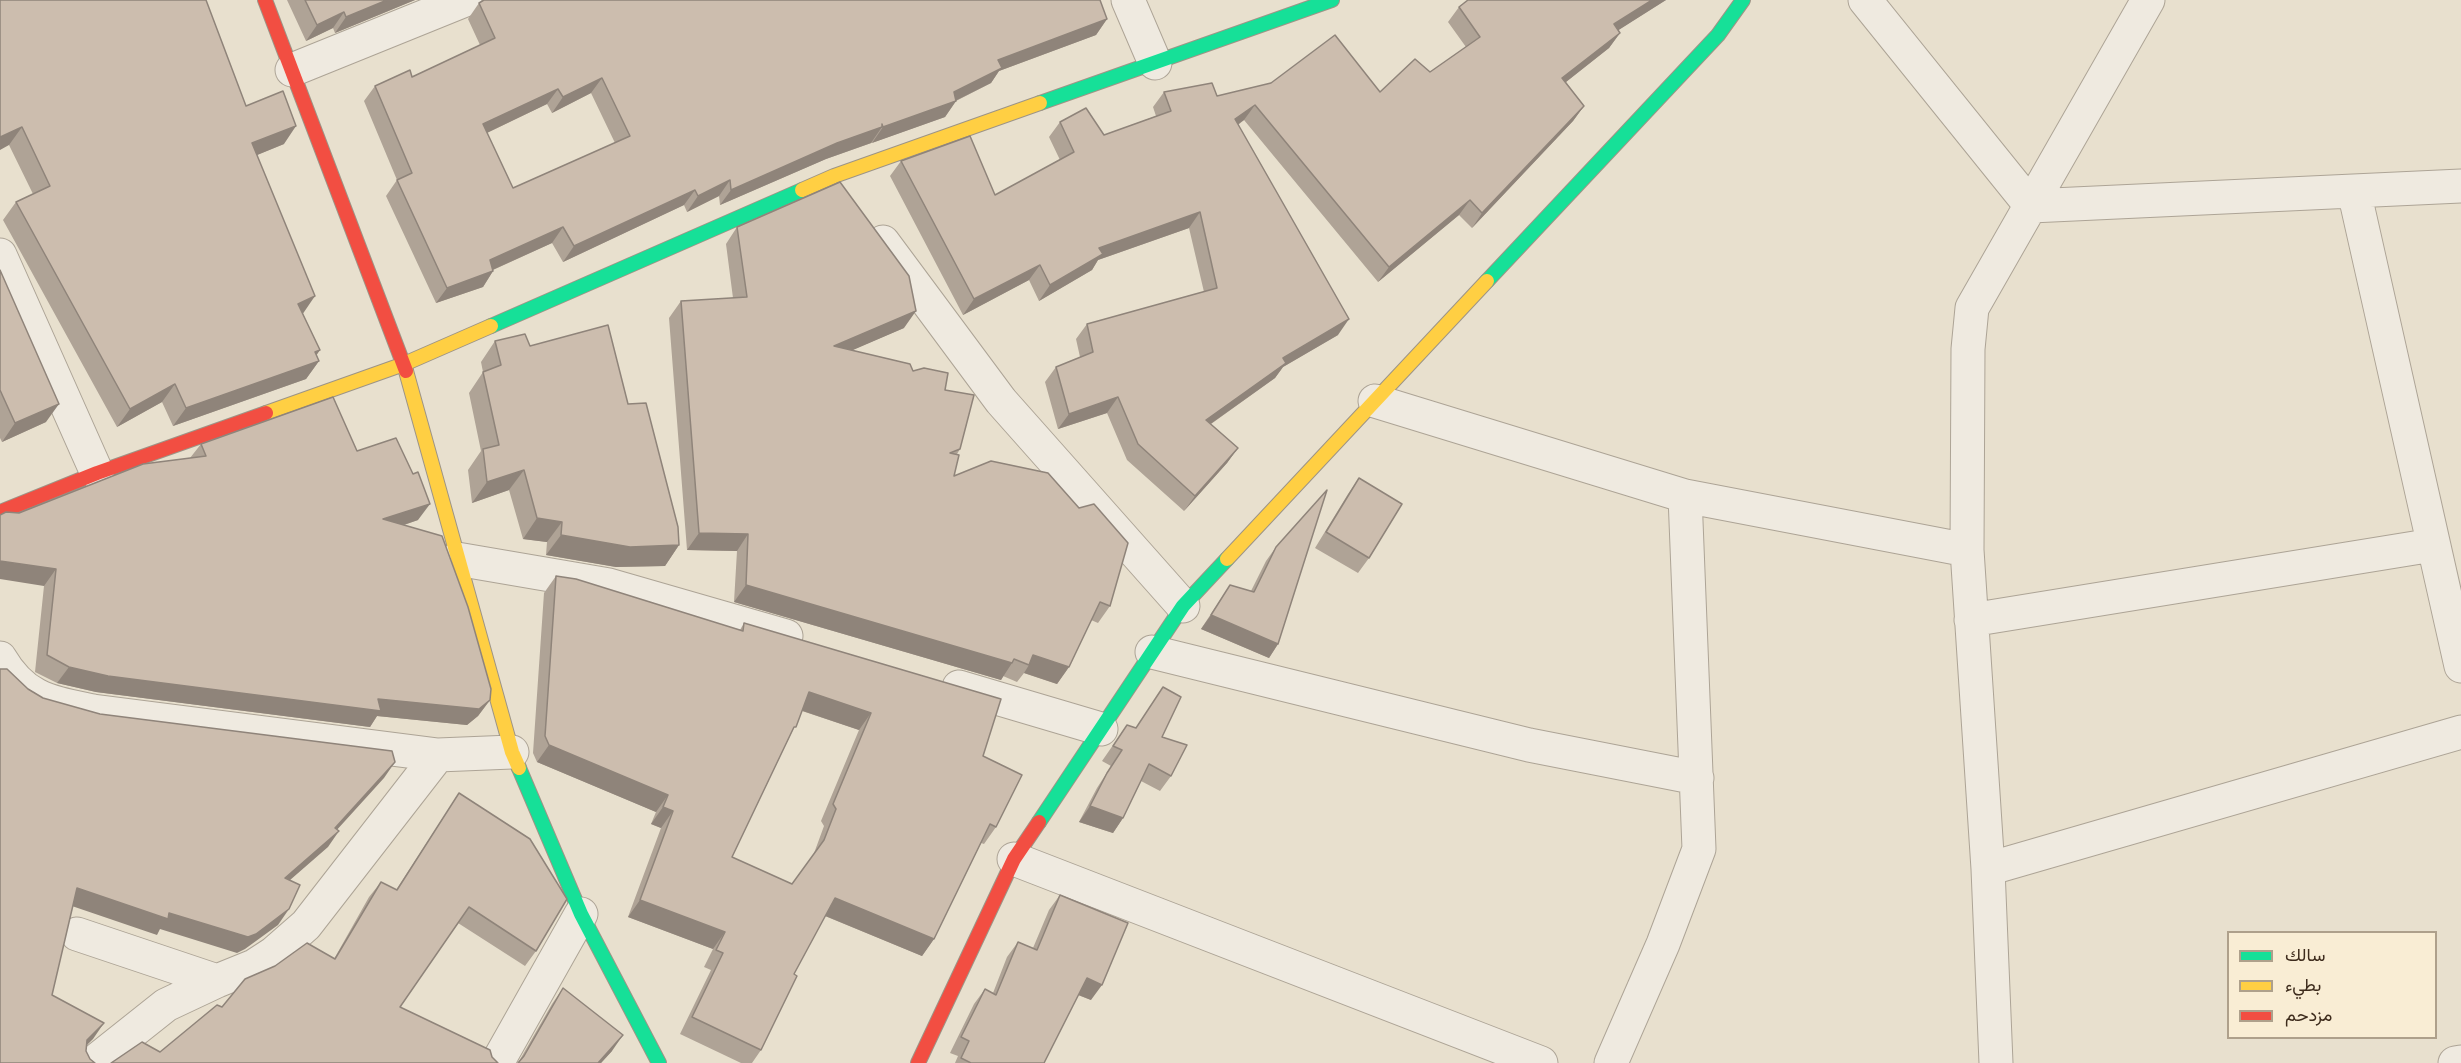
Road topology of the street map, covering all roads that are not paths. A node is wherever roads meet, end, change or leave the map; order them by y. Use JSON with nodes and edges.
{"nodes":[{"id":1,"x":265,"y":0,"type":"edge"},
{"id":2,"x":465,"y":0,"type":"edge"},
{"id":3,"x":1128,"y":0,"type":"edge"},
{"id":4,"x":1332,"y":0,"type":"edge"},
{"id":5,"x":1743,"y":0,"type":"edge"},
{"id":6,"x":1865,"y":0,"type":"edge"},
{"id":7,"x":2148,"y":0,"type":"edge"},
{"id":8,"x":1155,"y":63,"type":"junction"},
{"id":9,"x":292,"y":70,"type":"junction"},
{"id":10,"x":834,"y":176,"type":"junction"},
{"id":11,"x":2461,"y":186,"type":"edge"},
{"id":12,"x":2354,"y":191,"type":"junction"},
{"id":13,"x":2031,"y":206,"type":"junction"},
{"id":14,"x":0,"y":255,"type":"edge"},
{"id":15,"x":404,"y":364,"type":"junction"},
{"id":16,"x":1375,"y":401,"type":"junction"},
{"id":17,"x":97,"y":473,"type":"junction"},
{"id":18,"x":1685,"y":496,"type":"junction"},
{"id":19,"x":0,"y":512,"type":"edge"},
{"id":20,"x":2433,"y":545,"type":"junction"},
{"id":21,"x":1968,"y":550,"type":"junction"},
{"id":22,"x":457,"y":560,"type":"junction"},
{"id":23,"x":1183,"y":606,"type":"junction"},
{"id":24,"x":1971,"y":620,"type":"junction"},
{"id":25,"x":815,"y":645,"type":"edge"},
{"id":26,"x":1152,"y":652,"type":"junction"},
{"id":27,"x":0,"y":658,"type":"edge"},
{"id":28,"x":2461,"y":666,"type":"edge"},
{"id":29,"x":930,"y":678,"type":"edge"},
{"id":30,"x":1101,"y":729,"type":"junction"},
{"id":31,"x":2461,"y":732,"type":"edge"},
{"id":32,"x":512,"y":752,"type":"junction"},
{"id":33,"x":438,"y":755,"type":"junction"},
{"id":34,"x":1697,"y":778,"type":"junction"},
{"id":35,"x":1014,"y":859,"type":"junction"},
{"id":36,"x":1988,"y":869,"type":"junction"},
{"id":37,"x":581,"y":914,"type":"junction"},
{"id":38,"x":77,"y":934,"type":"dead end"},
{"id":39,"x":217,"y":981,"type":"junction"},
{"id":40,"x":2461,"y":1062,"type":"edge"},
{"id":41,"x":93,"y":1063,"type":"edge"},
{"id":42,"x":497,"y":1063,"type":"edge"},
{"id":43,"x":659,"y":1063,"type":"edge"},
{"id":44,"x":918,"y":1063,"type":"edge"},
{"id":45,"x":1541,"y":1063,"type":"edge"},
{"id":46,"x":1611,"y":1063,"type":"edge"},
{"id":47,"x":1996,"y":1063,"type":"edge"},
{"id":48,"x":2456,"y":1063,"type":"edge"}],
"edges":[{"from":1,"to":9,"type":"street"},
{"from":2,"to":9,"type":"street"},
{"from":3,"to":8,"type":"street"},
{"from":4,"to":8,"type":"street"},
{"from":5,"to":16,"type":"street"},
{"from":6,"to":13,"type":"street"},
{"from":7,"to":13,"type":"street"},
{"from":8,"to":10,"type":"street"},
{"from":9,"to":15,"type":"street"},
{"from":10,"to":15,"type":"street"},
{"from":10,"to":23,"type":"street"},
{"from":11,"to":12,"type":"street"},
{"from":12,"to":13,"type":"street"},
{"from":12,"to":20,"type":"street"},
{"from":13,"to":21,"type":"street"},
{"from":14,"to":17,"type":"street"},
{"from":15,"to":17,"type":"street"},
{"from":15,"to":22,"type":"street"},
{"from":16,"to":18,"type":"street"},
{"from":16,"to":23,"type":"street"},
{"from":17,"to":19,"type":"street"},
{"from":18,"to":21,"type":"street"},
{"from":18,"to":34,"type":"street"},
{"from":20,"to":24,"type":"street"},
{"from":20,"to":28,"type":"street"},
{"from":21,"to":24,"type":"street"},
{"from":22,"to":25,"type":"street"},
{"from":22,"to":32,"type":"street"},
{"from":23,"to":26,"type":"street"},
{"from":24,"to":36,"type":"street"},
{"from":26,"to":30,"type":"street"},
{"from":26,"to":34,"type":"street"},
{"from":27,"to":33,"type":"street"},
{"from":29,"to":30,"type":"street"},
{"from":30,"to":35,"type":"street"},
{"from":31,"to":36,"type":"street"},
{"from":32,"to":33,"type":"street"},
{"from":32,"to":37,"type":"street"},
{"from":33,"to":39,"type":"street"},
{"from":34,"to":46,"type":"street"},
{"from":35,"to":44,"type":"street"},
{"from":35,"to":45,"type":"street"},
{"from":36,"to":47,"type":"street"},
{"from":37,"to":42,"type":"street"},
{"from":37,"to":43,"type":"street"},
{"from":38,"to":39,"type":"street"},
{"from":39,"to":41,"type":"street"},
{"from":40,"to":48,"type":"street"}]}
